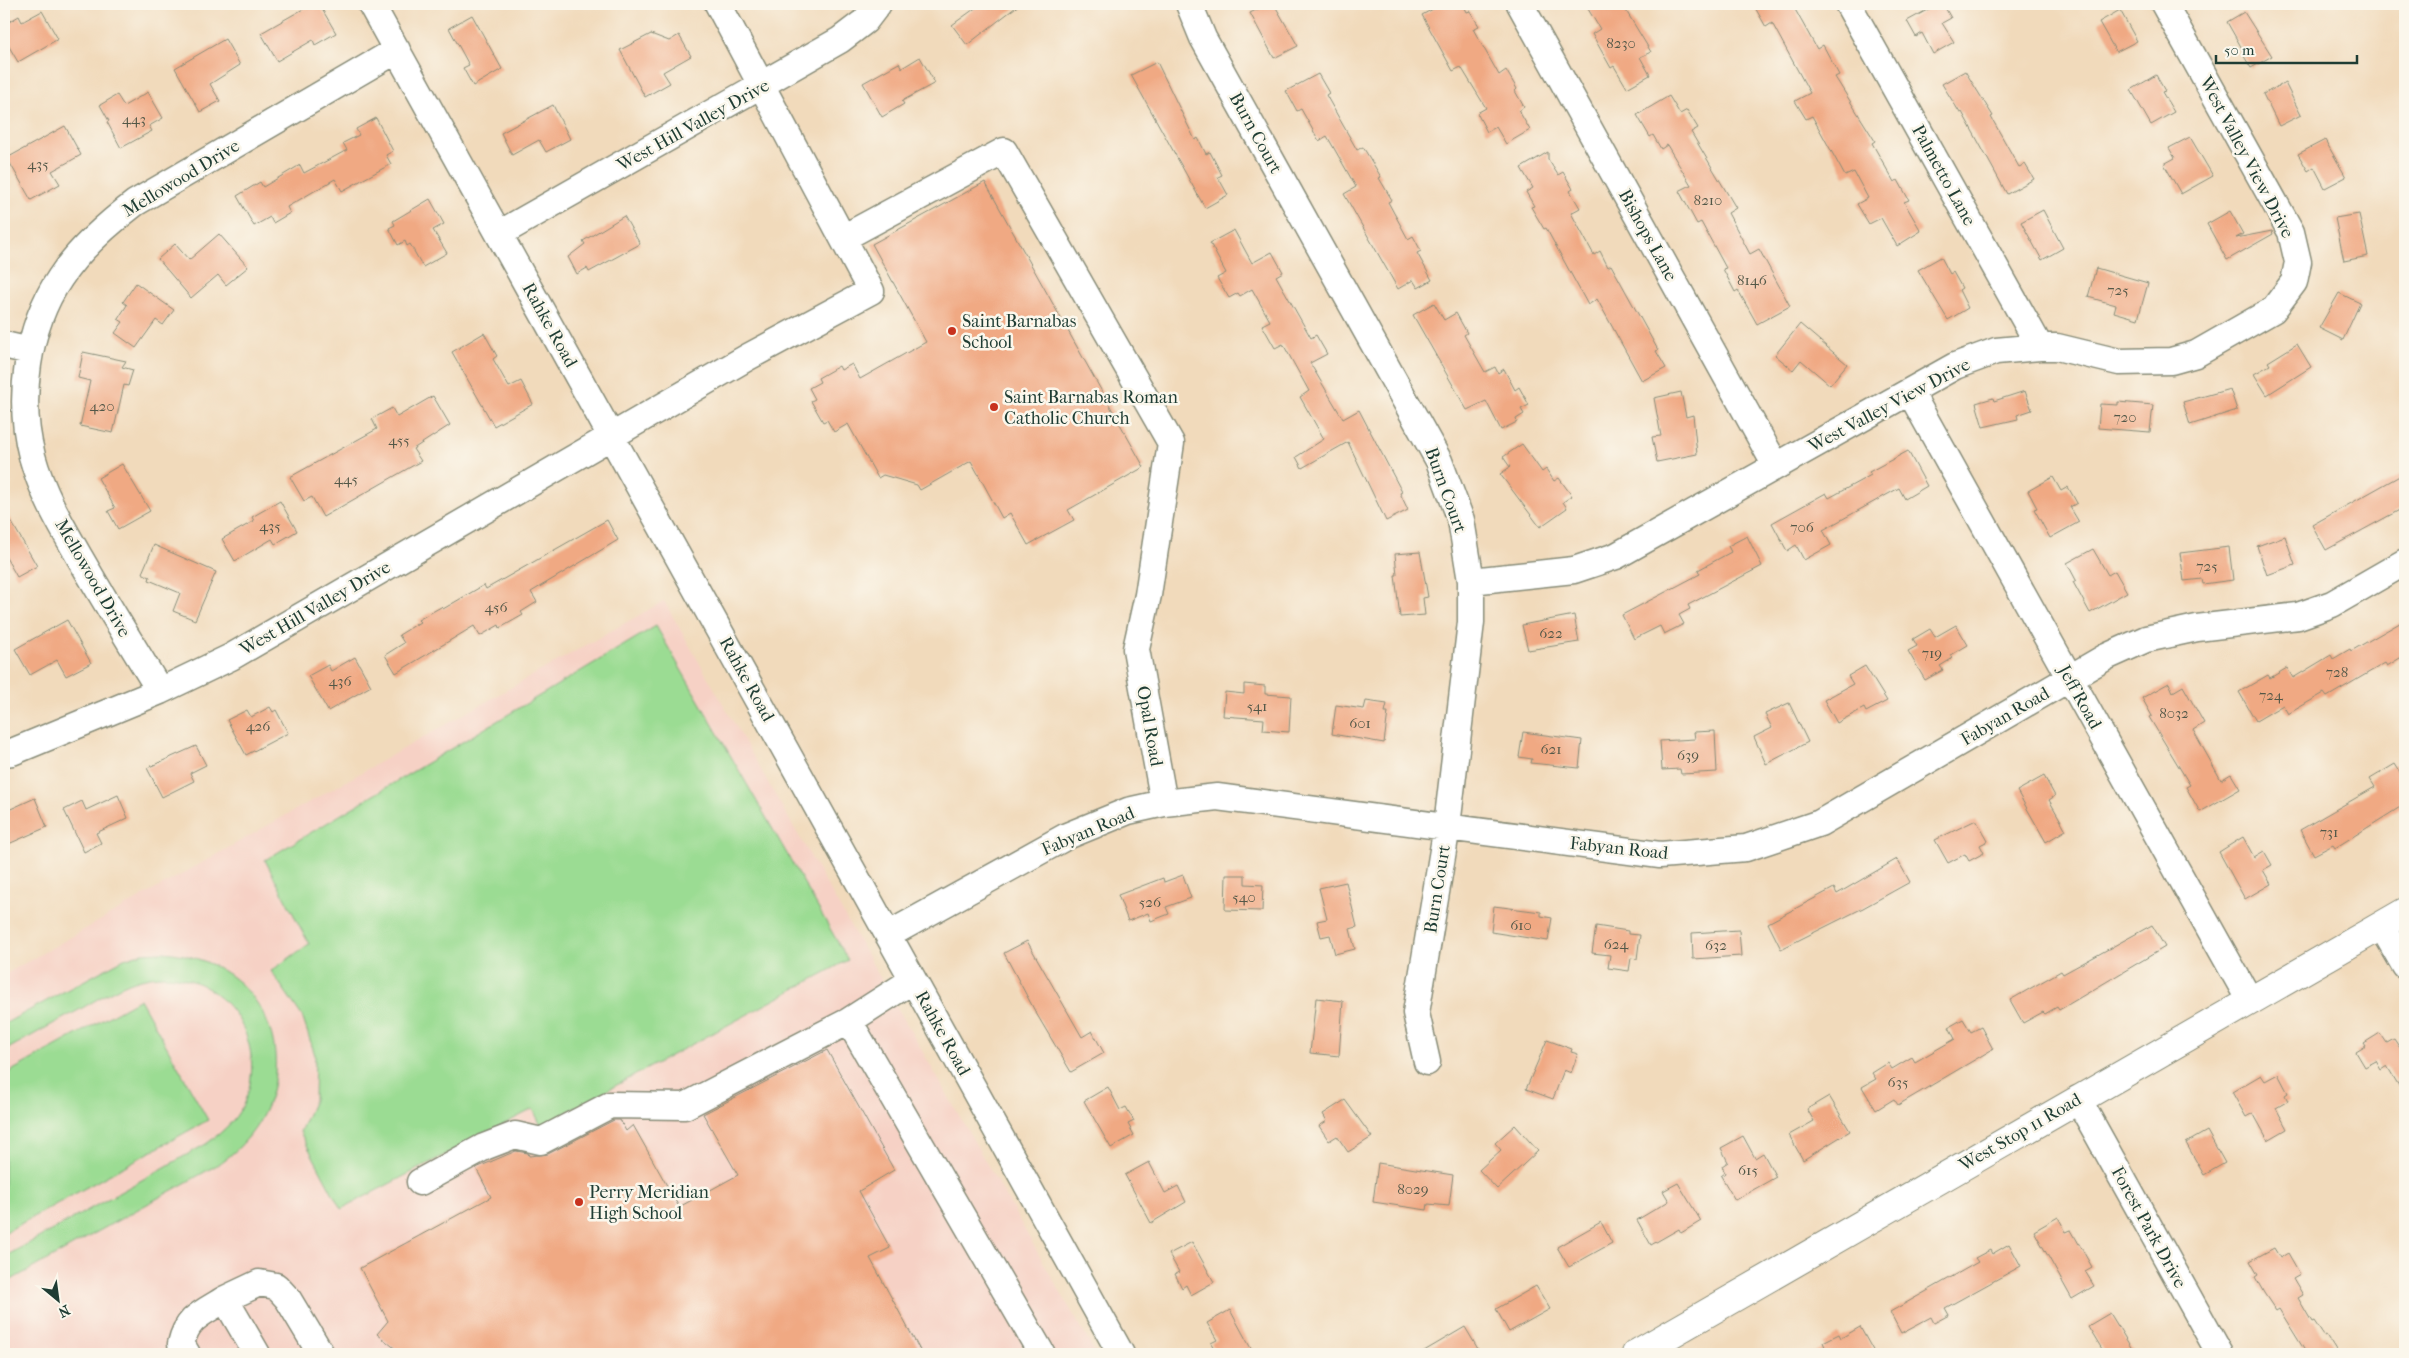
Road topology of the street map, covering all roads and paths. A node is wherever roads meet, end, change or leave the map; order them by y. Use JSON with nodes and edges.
{"nodes":[{"id":1,"x":371,"y":4,"type":"edge"},
{"id":2,"x":718,"y":4,"type":"edge"},
{"id":3,"x":878,"y":4,"type":"edge"},
{"id":4,"x":1189,"y":4,"type":"edge"},
{"id":5,"x":1520,"y":4,"type":"edge"},
{"id":6,"x":1848,"y":4,"type":"edge"},
{"id":7,"x":2164,"y":4,"type":"edge"},
{"id":8,"x":397,"y":50,"type":"junction"},
{"id":9,"x":763,"y":86,"type":"junction"},
{"id":10,"x":499,"y":234,"type":"junction"},
{"id":11,"x":843,"y":238,"type":"junction"},
{"id":12,"x":4,"y":345,"type":"edge"},
{"id":13,"x":2040,"y":347,"type":"junction"},
{"id":14,"x":30,"y":351,"type":"junction"},
{"id":15,"x":1910,"y":392,"type":"junction"},
{"id":16,"x":613,"y":436,"type":"junction"},
{"id":17,"x":1776,"y":466,"type":"junction"},
{"id":18,"x":2405,"y":562,"type":"edge"},
{"id":19,"x":1471,"y":581,"type":"junction"},
{"id":20,"x":2070,"y":679,"type":"junction"},
{"id":21,"x":160,"y":691,"type":"junction"},
{"id":22,"x":4,"y":753,"type":"edge"},
{"id":23,"x":1164,"y":803,"type":"junction"},
{"id":24,"x":1447,"y":826,"type":"junction"},
{"id":25,"x":2405,"y":912,"type":"edge"},
{"id":26,"x":2382,"y":926,"type":"junction"},
{"id":27,"x":888,"y":935,"type":"junction"},
{"id":28,"x":2405,"y":966,"type":"edge"},
{"id":29,"x":914,"y":980,"type":"junction"},
{"id":30,"x":2250,"y":1001,"type":"junction"},
{"id":31,"x":848,"y":1021,"type":"junction"},
{"id":32,"x":1427,"y":1062,"type":"dead end"},
{"id":33,"x":2078,"y":1099,"type":"junction"},
{"id":34,"x":420,"y":1182,"type":"dead end"},
{"id":35,"x":225,"y":1299,"type":"junction"},
{"id":36,"x":187,"y":1354,"type":"edge"},
{"id":37,"x":257,"y":1354,"type":"edge"},
{"id":38,"x":321,"y":1354,"type":"edge"},
{"id":39,"x":1042,"y":1354,"type":"edge"},
{"id":40,"x":1121,"y":1354,"type":"edge"},
{"id":41,"x":1636,"y":1354,"type":"edge"},
{"id":42,"x":2220,"y":1354,"type":"edge"}],
"edges":[{"from":1,"to":8,"type":"street","name":"Rahke Road"},
{"from":2,"to":9,"type":"street"},
{"from":3,"to":9,"type":"street","name":"West Hill Valley Drive"},
{"from":4,"to":19,"type":"street","name":"Burn Court"},
{"from":5,"to":17,"type":"street","name":"Bishops Lane"},
{"from":6,"to":13,"type":"street","name":"Palmetto Lane"},
{"from":7,"to":13,"type":"street","name":"West Valley View Drive"},
{"from":8,"to":10,"type":"street","name":"Rahke Road"},
{"from":8,"to":14,"type":"street","name":"Mellowood Drive"},
{"from":9,"to":10,"type":"street","name":"West Hill Valley Drive"},
{"from":9,"to":11,"type":"street"},
{"from":10,"to":16,"type":"street","name":"Rahke Road"},
{"from":11,"to":16,"type":"street","name":"West Hill Valley Drive"},
{"from":11,"to":23,"type":"street","name":"Opal Road"},
{"from":12,"to":14,"type":"street"},
{"from":13,"to":15,"type":"street","name":"West Valley View Drive"},
{"from":14,"to":21,"type":"street","name":"Mellowood Drive"},
{"from":15,"to":17,"type":"street","name":"West Valley View Drive"},
{"from":15,"to":20,"type":"street","name":"Jeff Road"},
{"from":16,"to":21,"type":"street","name":"West Hill Valley Drive"},
{"from":16,"to":27,"type":"street","name":"Rahke Road"},
{"from":17,"to":19,"type":"street","name":"West Valley View Drive"},
{"from":18,"to":20,"type":"street","name":"Fabyan Road"},
{"from":19,"to":24,"type":"street","name":"Burn Court"},
{"from":20,"to":24,"type":"street","name":"Fabyan Road"},
{"from":20,"to":30,"type":"street","name":"Jeff Road"},
{"from":21,"to":22,"type":"street","name":"West Hill Valley Drive"},
{"from":23,"to":24,"type":"street","name":"Fabyan Road"},
{"from":23,"to":27,"type":"street","name":"Fabyan Road"},
{"from":24,"to":32,"type":"street","name":"Burn Court"},
{"from":25,"to":26,"type":"main road","name":"West Stop 11 Road"},
{"from":26,"to":28,"type":"street"},
{"from":26,"to":30,"type":"main road","name":"West Stop 11 Road"},
{"from":27,"to":29,"type":"street","name":"Rahke Road"},
{"from":29,"to":31,"type":"street"},
{"from":29,"to":40,"type":"street","name":"Rahke Road"},
{"from":30,"to":33,"type":"main road","name":"West Stop 11 Road"},
{"from":31,"to":34,"type":"street"},
{"from":31,"to":39,"type":"street"},
{"from":33,"to":41,"type":"main road","name":"West Stop 11 Road"},
{"from":33,"to":42,"type":"street","name":"Forest Park Drive"},
{"from":35,"to":36,"type":"street"},
{"from":35,"to":37,"type":"street"},
{"from":35,"to":38,"type":"street"}]}
